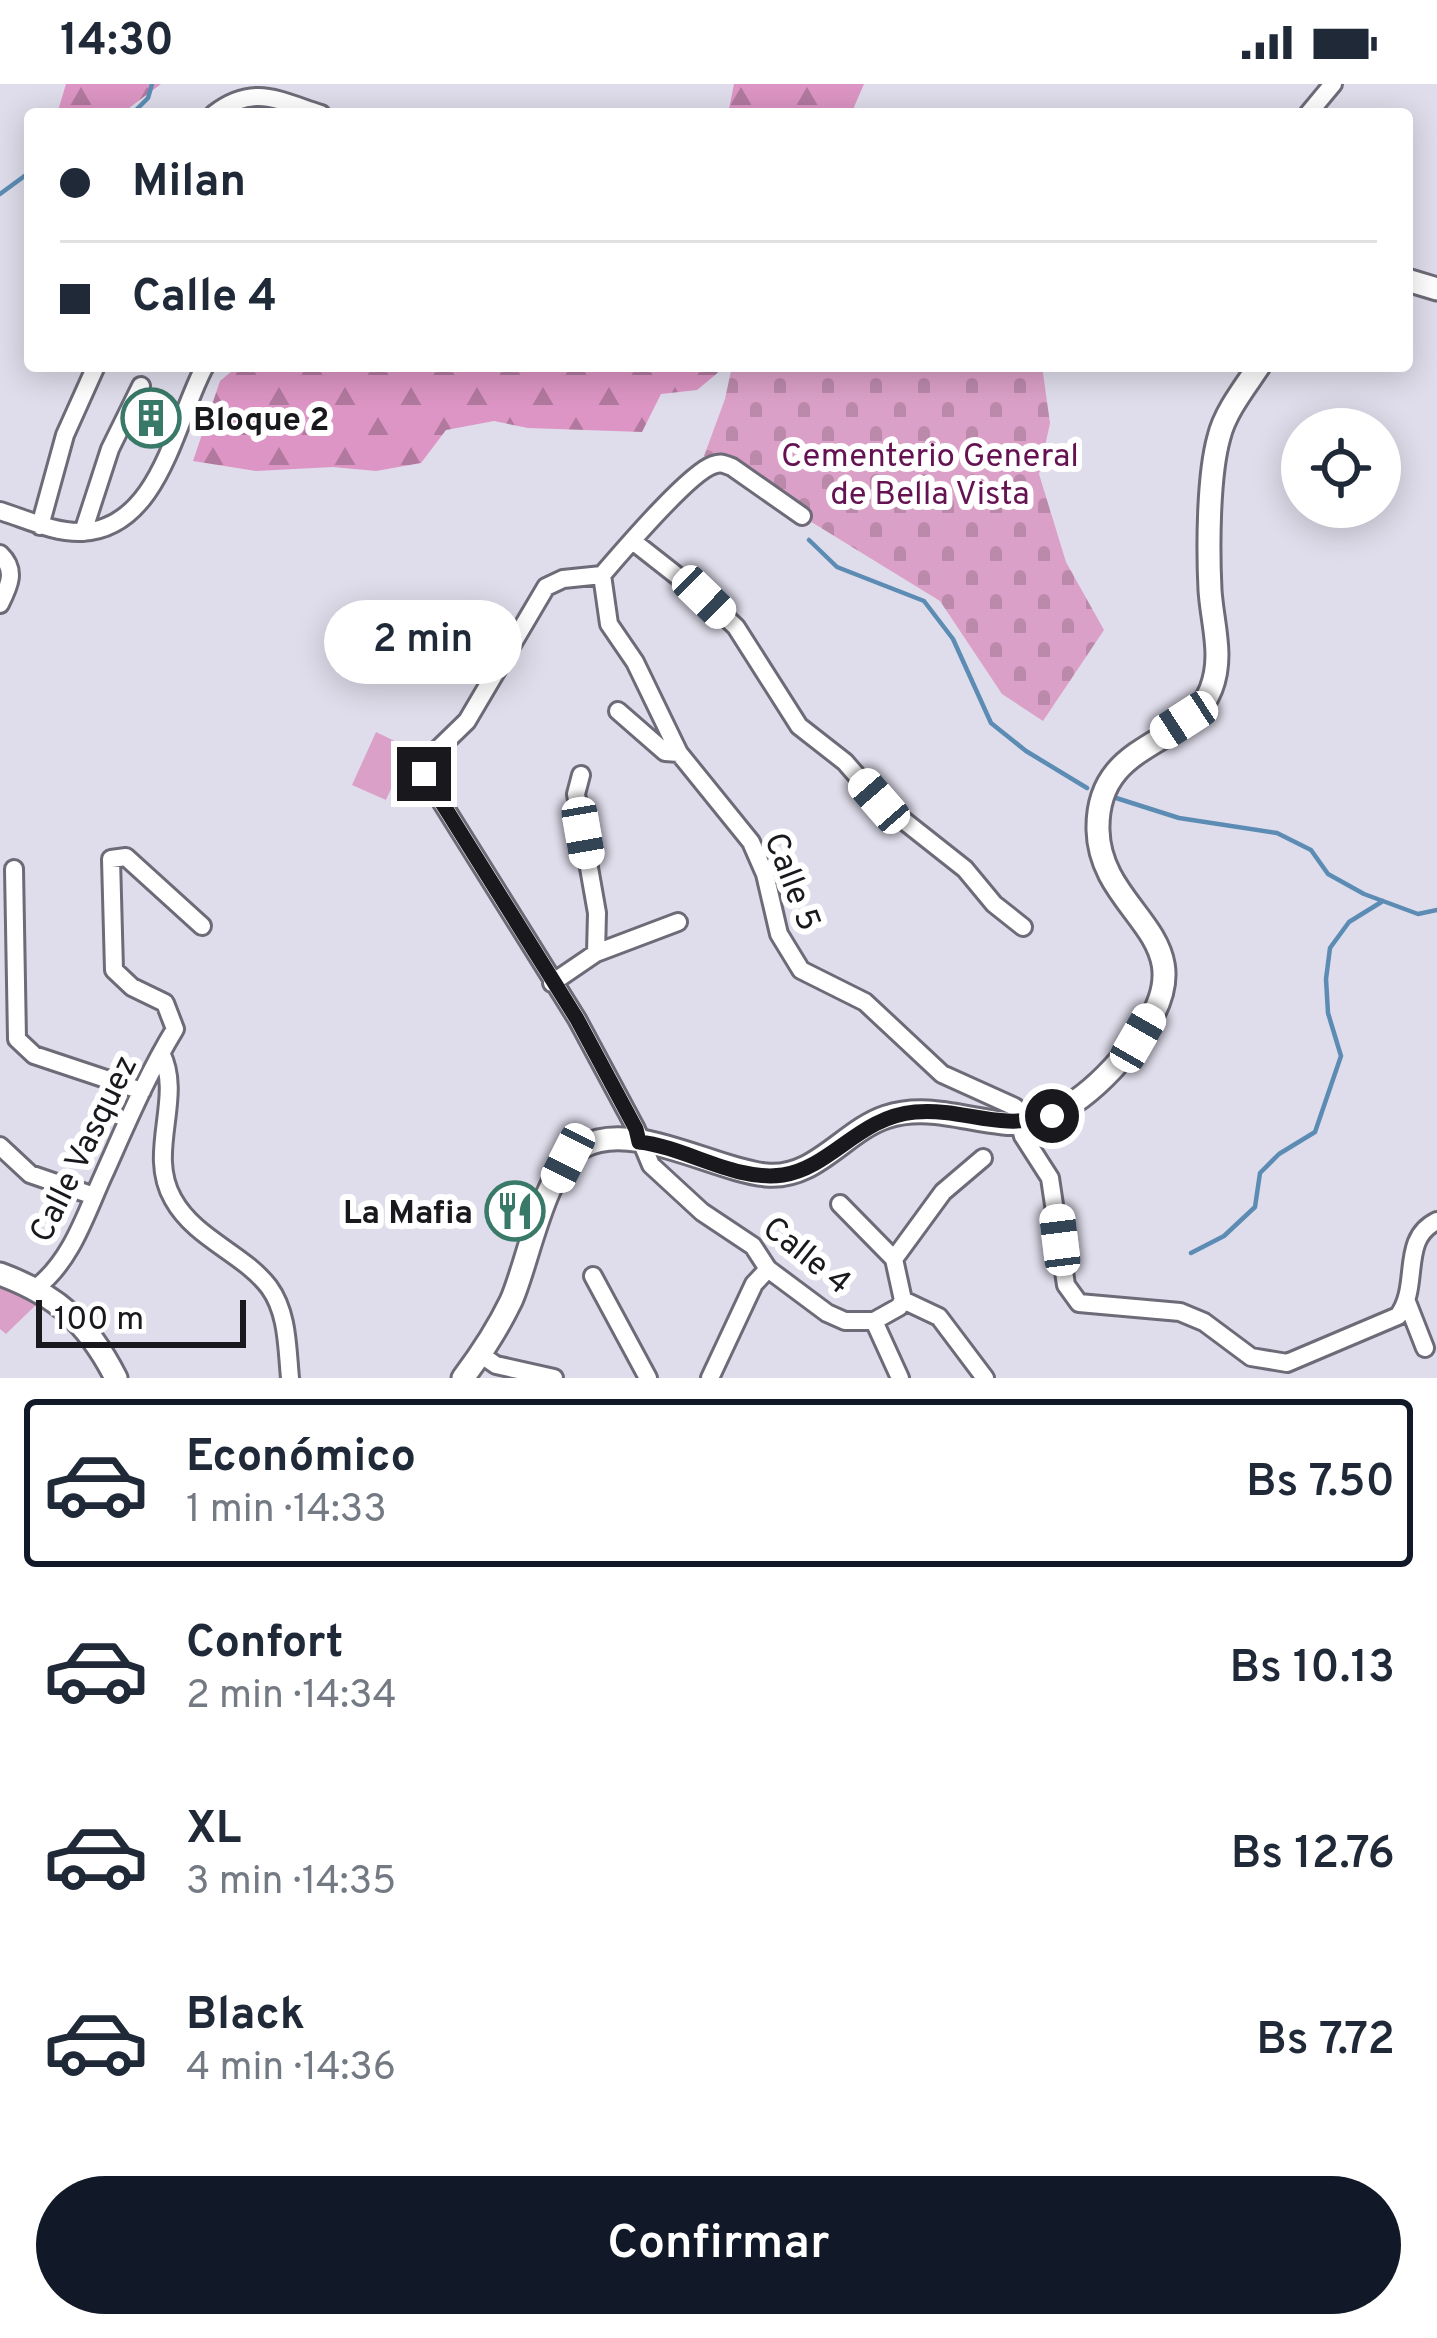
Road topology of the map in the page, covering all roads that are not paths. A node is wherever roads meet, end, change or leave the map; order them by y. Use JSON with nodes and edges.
{"nodes":[{"id":1,"x":1333,"y":84,"type":"edge"},
{"id":2,"x":221,"y":108,"type":"edge"},
{"id":3,"x":299,"y":108,"type":"edge"},
{"id":4,"x":1313,"y":108,"type":"edge"},
{"id":5,"x":93,"y":372,"type":"edge"},
{"id":6,"x":202,"y":372,"type":"edge"},
{"id":7,"x":1255,"y":372,"type":"edge"},
{"id":8,"x":141,"y":386,"type":"dead end"},
{"id":9,"x":0,"y":511,"type":"edge"},
{"id":10,"x":802,"y":516,"type":"dead end"},
{"id":11,"x":40,"y":526,"type":"junction"},
{"id":12,"x":83,"y":532,"type":"junction"},
{"id":13,"x":634,"y":542,"type":"junction"},
{"id":14,"x":0,"y":554,"type":"edge"},
{"id":15,"x":602,"y":575,"type":"junction"},
{"id":16,"x":0,"y":604,"type":"edge"},
{"id":17,"x":618,"y":712,"type":"dead end"},
{"id":18,"x":680,"y":753,"type":"junction"},
{"id":19,"x":581,"y":775,"type":"dead end"},
{"id":20,"x":14,"y":868,"type":"dead end"},
{"id":21,"x":678,"y":922,"type":"dead end"},
{"id":22,"x":202,"y":926,"type":"dead end"},
{"id":23,"x":1023,"y":927,"type":"dead end"},
{"id":24,"x":596,"y":953,"type":"junction"},
{"id":25,"x":552,"y":983,"type":"junction"},
{"id":26,"x":161,"y":1053,"type":"junction"},
{"id":27,"x":142,"y":1091,"type":"junction"},
{"id":28,"x":1022,"y":1124,"type":"junction"},
{"id":29,"x":639,"y":1142,"type":"junction"},
{"id":30,"x":0,"y":1146,"type":"edge"},
{"id":31,"x":982,"y":1158,"type":"dead end"},
{"id":32,"x":94,"y":1196,"type":"junction"},
{"id":33,"x":840,"y":1204,"type":"dead end"},
{"id":34,"x":1437,"y":1221,"type":"edge"},
{"id":35,"x":894,"y":1259,"type":"junction"},
{"id":36,"x":768,"y":1269,"type":"junction"},
{"id":37,"x":0,"y":1274,"type":"edge"},
{"id":38,"x":593,"y":1276,"type":"dead end"},
{"id":39,"x":37,"y":1287,"type":"junction"},
{"id":40,"x":903,"y":1300,"type":"junction"},
{"id":41,"x":1407,"y":1301,"type":"junction"},
{"id":42,"x":874,"y":1321,"type":"junction"},
{"id":43,"x":1425,"y":1348,"type":"dead end"},
{"id":44,"x":480,"y":1354,"type":"junction"},
{"id":45,"x":116,"y":1378,"type":"edge"},
{"id":46,"x":290,"y":1378,"type":"edge"},
{"id":47,"x":463,"y":1378,"type":"edge"},
{"id":48,"x":554,"y":1378,"type":"edge"},
{"id":49,"x":648,"y":1378,"type":"edge"},
{"id":50,"x":710,"y":1378,"type":"edge"},
{"id":51,"x":900,"y":1378,"type":"edge"},
{"id":52,"x":985,"y":1378,"type":"edge"}],
"edges":[{"from":1,"to":4,"type":"street"},
{"from":2,"to":3,"type":"street"},
{"from":5,"to":11,"type":"street"},
{"from":6,"to":12,"type":"street"},
{"from":7,"to":28,"type":"main road"},
{"from":8,"to":12,"type":"street"},
{"from":9,"to":11,"type":"street"},
{"from":10,"to":13,"type":"street"},
{"from":11,"to":12,"type":"street"},
{"from":13,"to":15,"type":"street"},
{"from":13,"to":23,"type":"street"},
{"from":14,"to":16,"type":"street"},
{"from":15,"to":18,"type":"street","name":"Calle 5"},
{"from":15,"to":25,"type":"street","name":"Calle 4"},
{"from":17,"to":18,"type":"street"},
{"from":18,"to":28,"type":"street","name":"Calle 5"},
{"from":19,"to":24,"type":"street"},
{"from":20,"to":27,"type":"street"},
{"from":21,"to":24,"type":"street"},
{"from":22,"to":26,"type":"street","name":"Calle Vasquez"},
{"from":24,"to":25,"type":"street"},
{"from":25,"to":29,"type":"street","name":"Calle 4"},
{"from":26,"to":27,"type":"street","name":"Calle Vasquez"},
{"from":26,"to":46,"type":"street"},
{"from":27,"to":32,"type":"street","name":"Calle Vasquez"},
{"from":28,"to":29,"type":"main road"},
{"from":28,"to":41,"type":"street"},
{"from":29,"to":36,"type":"street","name":"Calle 4"},
{"from":29,"to":44,"type":"main road"},
{"from":30,"to":32,"type":"street"},
{"from":31,"to":35,"type":"street","name":"Calle 4"},
{"from":32,"to":39,"type":"street","name":"Calle Vasquez"},
{"from":33,"to":35,"type":"street"},
{"from":34,"to":41,"type":"street"},
{"from":35,"to":40,"type":"street","name":"Calle 4"},
{"from":36,"to":42,"type":"street","name":"Calle 4"},
{"from":36,"to":50,"type":"street"},
{"from":37,"to":39,"type":"main road"},
{"from":38,"to":49,"type":"street"},
{"from":39,"to":45,"type":"main road"},
{"from":40,"to":42,"type":"street","name":"Calle 4"},
{"from":40,"to":52,"type":"street"},
{"from":41,"to":43,"type":"street"},
{"from":42,"to":51,"type":"street"},
{"from":44,"to":47,"type":"main road"},
{"from":44,"to":48,"type":"street"}]}
